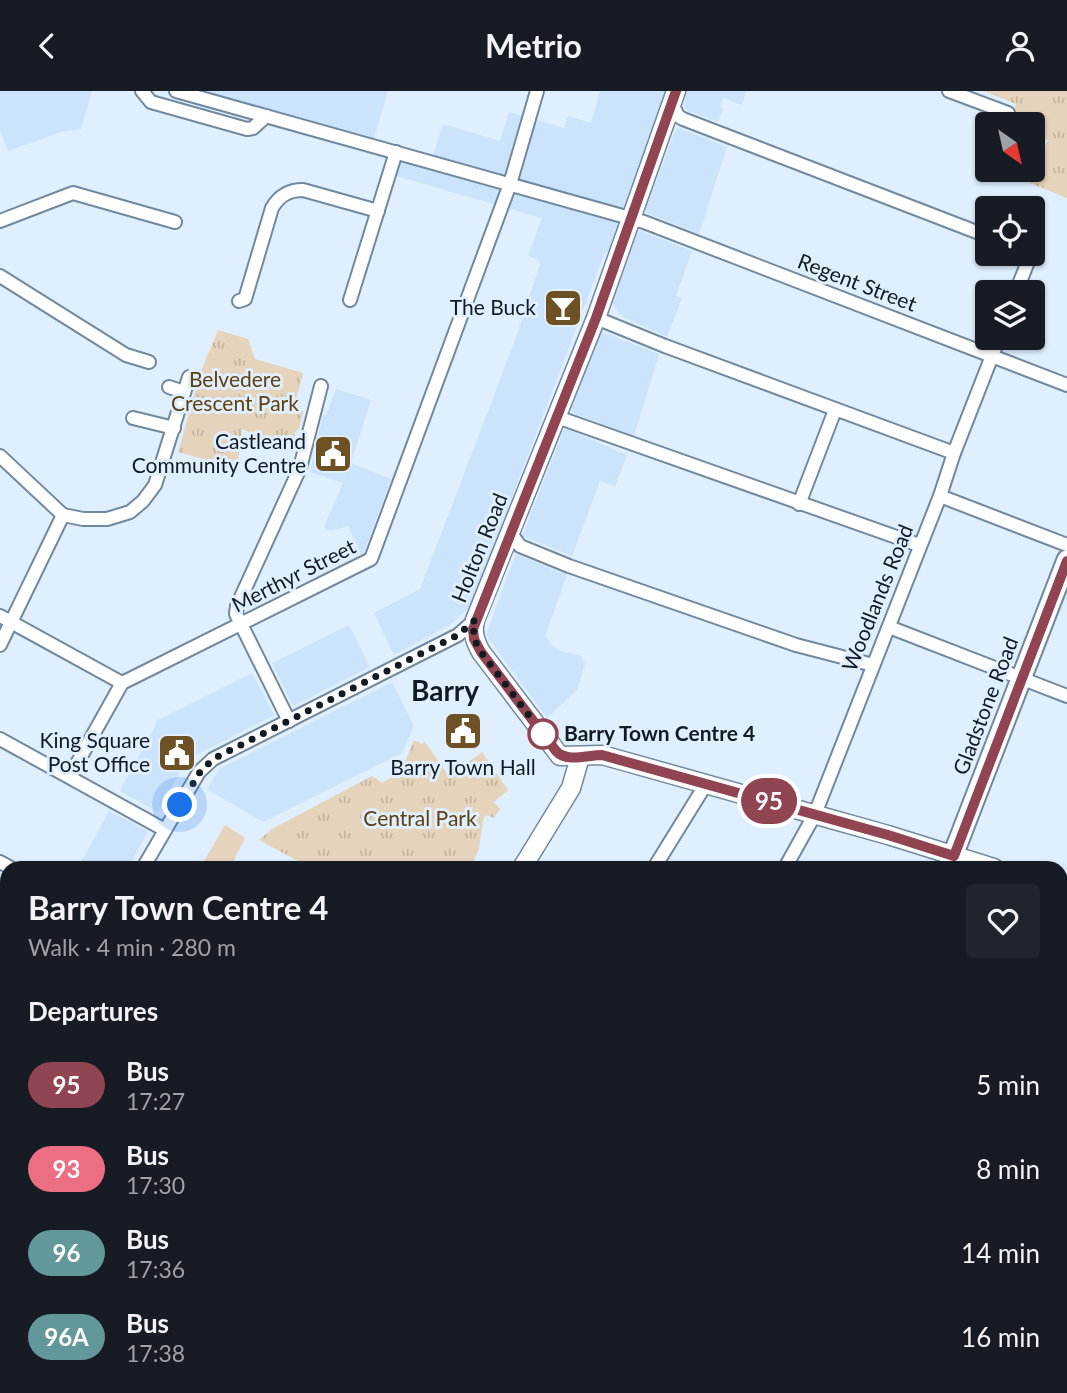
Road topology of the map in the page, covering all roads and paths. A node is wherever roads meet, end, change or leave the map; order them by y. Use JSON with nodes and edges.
{"nodes":[{"id":1,"x":142,"y":91,"type":"edge"},
{"id":2,"x":176,"y":91,"type":"edge"},
{"id":3,"x":537,"y":91,"type":"edge"},
{"id":4,"x":949,"y":91,"type":"edge"},
{"id":5,"x":674,"y":97,"type":"edge"},
{"id":6,"x":1006,"y":112,"type":"edge"},
{"id":7,"x":266,"y":116,"type":"junction"},
{"id":8,"x":396,"y":152,"type":"junction"},
{"id":9,"x":510,"y":184,"type":"junction"},
{"id":10,"x":378,"y":211,"type":"junction"},
{"id":11,"x":632,"y":219,"type":"junction"},
{"id":12,"x":0,"y":221,"type":"edge"},
{"id":13,"x":175,"y":222,"type":"dead end"},
{"id":14,"x":975,"y":231,"type":"edge"},
{"id":15,"x":0,"y":276,"type":"edge"},
{"id":16,"x":350,"y":300,"type":"dead end"},
{"id":17,"x":239,"y":301,"type":"dead end"},
{"id":18,"x":596,"y":318,"type":"junction"},
{"id":19,"x":995,"y":350,"type":"edge"},
{"id":20,"x":993,"y":356,"type":"junction"},
{"id":21,"x":149,"y":362,"type":"dead end"},
{"id":22,"x":189,"y":377,"type":"dead end"},
{"id":23,"x":1067,"y":385,"type":"edge"},
{"id":24,"x":321,"y":386,"type":"dead end"},
{"id":25,"x":169,"y":387,"type":"dead end"},
{"id":26,"x":184,"y":392,"type":"junction"},
{"id":27,"x":835,"y":410,"type":"junction"},
{"id":28,"x":132,"y":418,"type":"dead end"},
{"id":29,"x":557,"y":418,"type":"junction"},
{"id":30,"x":174,"y":428,"type":"junction"},
{"id":31,"x":954,"y":453,"type":"junction"},
{"id":32,"x":0,"y":456,"type":"edge"},
{"id":33,"x":940,"y":496,"type":"junction"},
{"id":34,"x":799,"y":504,"type":"junction"},
{"id":35,"x":62,"y":515,"type":"junction"},
{"id":36,"x":510,"y":532,"type":"junction"},
{"id":37,"x":919,"y":545,"type":"junction"},
{"id":38,"x":1067,"y":545,"type":"edge"},
{"id":39,"x":1067,"y":561,"type":"edge"},
{"id":40,"x":6,"y":619,"type":"edge"},
{"id":41,"x":475,"y":620,"type":"junction"},
{"id":42,"x":239,"y":625,"type":"junction"},
{"id":43,"x":889,"y":627,"type":"junction"},
{"id":44,"x":0,"y":645,"type":"edge"},
{"id":45,"x":873,"y":665,"type":"junction"},
{"id":46,"x":1021,"y":679,"type":"junction"},
{"id":47,"x":122,"y":683,"type":"junction"},
{"id":48,"x":1067,"y":696,"type":"edge"},
{"id":49,"x":289,"y":721,"type":"junction"},
{"id":50,"x":0,"y":739,"type":"edge"},
{"id":51,"x":580,"y":757,"type":"junction"},
{"id":52,"x":70,"y":776,"type":"junction"},
{"id":53,"x":705,"y":784,"type":"junction"},
{"id":54,"x":815,"y":814,"type":"junction"},
{"id":55,"x":164,"y":830,"type":"junction"},
{"id":56,"x":147,"y":861,"type":"edge"},
{"id":57,"x":526,"y":861,"type":"edge"},
{"id":58,"x":658,"y":861,"type":"edge"},
{"id":59,"x":789,"y":861,"type":"edge"},
{"id":60,"x":948,"y":861,"type":"edge"},
{"id":61,"x":951,"y":861,"type":"edge"}],
"edges":[{"from":1,"to":7,"type":"street"},
{"from":2,"to":7,"type":"street","name":"Regent Street"},
{"from":3,"to":9,"type":"street","name":"Merthyr Street"},
{"from":4,"to":6,"type":"street"},
{"from":5,"to":11,"type":"main road","name":"Holton Road"},
{"from":5,"to":14,"type":"street"},
{"from":7,"to":8,"type":"street","name":"Regent Street"},
{"from":8,"to":9,"type":"street","name":"Regent Street"},
{"from":8,"to":10,"type":"street"},
{"from":9,"to":11,"type":"street","name":"Regent Street"},
{"from":9,"to":42,"type":"street","name":"Merthyr Street"},
{"from":10,"to":16,"type":"street"},
{"from":10,"to":17,"type":"street"},
{"from":11,"to":18,"type":"main road","name":"Holton Road"},
{"from":11,"to":20,"type":"street","name":"Regent Street"},
{"from":12,"to":13,"type":"street"},
{"from":15,"to":21,"type":"street"},
{"from":18,"to":27,"type":"street"},
{"from":18,"to":29,"type":"main road","name":"Holton Road"},
{"from":19,"to":20,"type":"street","name":"Woodlands Road"},
{"from":20,"to":23,"type":"street","name":"Regent Street"},
{"from":20,"to":31,"type":"street","name":"Woodlands Road"},
{"from":22,"to":26,"type":"street"},
{"from":24,"to":42,"type":"street"},
{"from":25,"to":26,"type":"street"},
{"from":26,"to":30,"type":"street"},
{"from":27,"to":31,"type":"street"},
{"from":27,"to":34,"type":"street"},
{"from":28,"to":30,"type":"street"},
{"from":29,"to":34,"type":"street"},
{"from":29,"to":36,"type":"main road","name":"Holton Road"},
{"from":30,"to":35,"type":"street"},
{"from":31,"to":33,"type":"street","name":"Woodlands Road"},
{"from":32,"to":35,"type":"street"},
{"from":33,"to":37,"type":"street","name":"Woodlands Road"},
{"from":33,"to":38,"type":"street"},
{"from":34,"to":37,"type":"street"},
{"from":35,"to":40,"type":"street"},
{"from":36,"to":41,"type":"main road","name":"Holton Road"},
{"from":36,"to":45,"type":"street"},
{"from":37,"to":43,"type":"street","name":"Woodlands Road"},
{"from":39,"to":46,"type":"main road","name":"Gladstone Road"},
{"from":40,"to":44,"type":"street"},
{"from":40,"to":47,"type":"street"},
{"from":41,"to":49,"type":"street","name":"Holton Road"},
{"from":41,"to":51,"type":"main road"},
{"from":42,"to":47,"type":"street","name":"Merthyr Street"},
{"from":42,"to":49,"type":"street"},
{"from":43,"to":45,"type":"street","name":"Woodlands Road"},
{"from":43,"to":46,"type":"street"},
{"from":45,"to":54,"type":"street","name":"Woodlands Road"},
{"from":46,"to":48,"type":"street"},
{"from":46,"to":61,"type":"main road","name":"Gladstone Road"},
{"from":47,"to":52,"type":"street"},
{"from":49,"to":55,"type":"street","name":"Holton Road"},
{"from":50,"to":52,"type":"street"},
{"from":51,"to":53,"type":"main road"},
{"from":51,"to":57,"type":"main road"},
{"from":52,"to":55,"type":"street"},
{"from":53,"to":54,"type":"main road"},
{"from":53,"to":58,"type":"street"},
{"from":54,"to":59,"type":"street","name":"Woodlands Road"},
{"from":54,"to":60,"type":"main road"},
{"from":55,"to":56,"type":"street","name":"Holton Road"}]}
